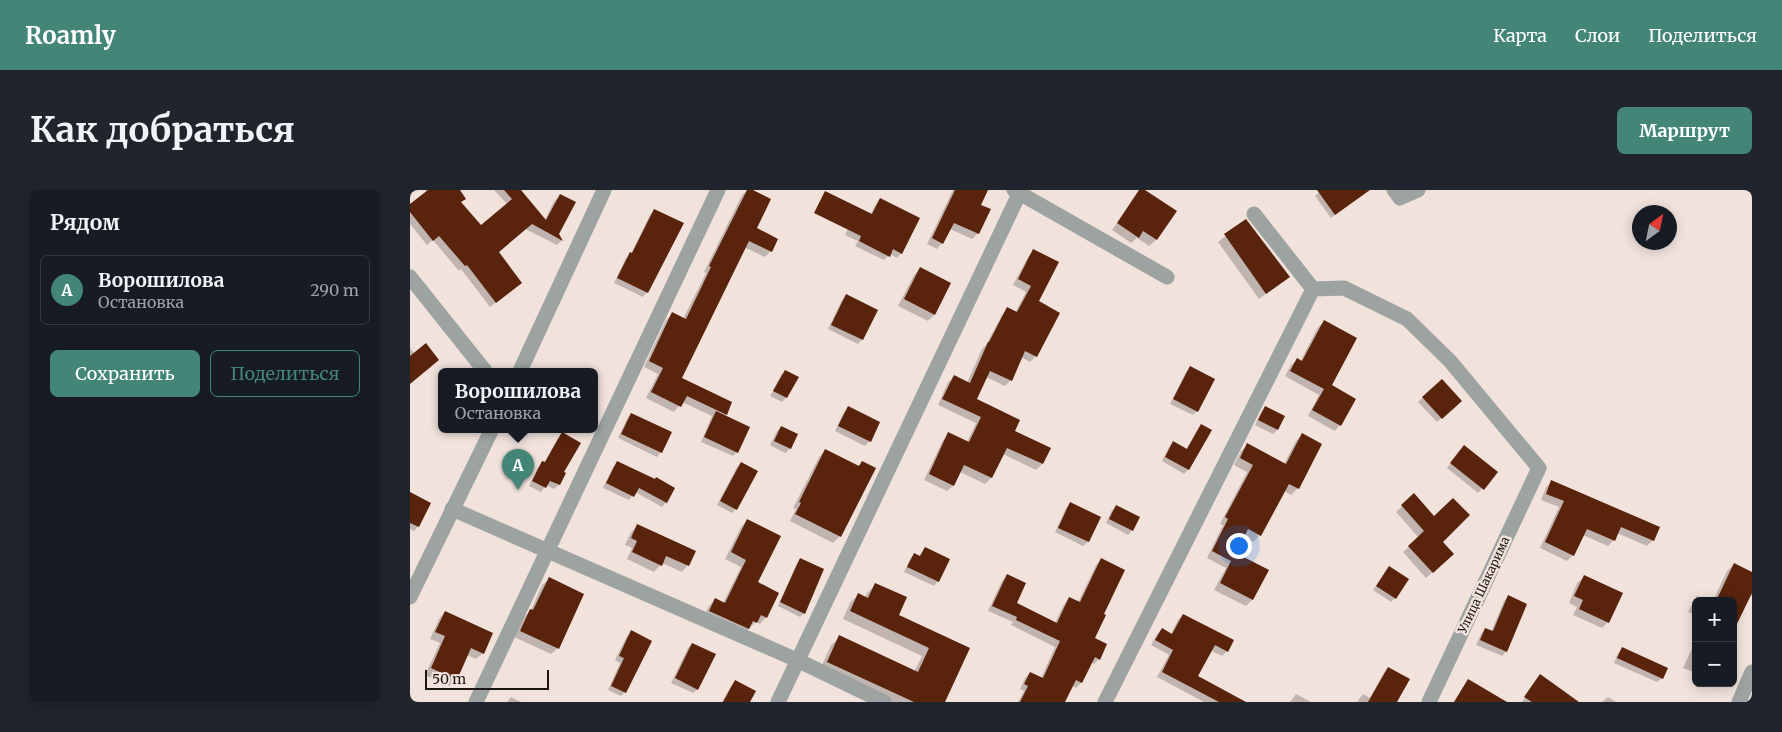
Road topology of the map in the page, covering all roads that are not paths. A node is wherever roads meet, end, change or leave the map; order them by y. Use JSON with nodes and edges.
{"nodes":[{"id":1,"x":604,"y":190,"type":"edge"},
{"id":2,"x":718,"y":190,"type":"edge"},
{"id":3,"x":1394,"y":190,"type":"edge"},
{"id":4,"x":1418,"y":190,"type":"edge"},
{"id":5,"x":1018,"y":191,"type":"edge"},
{"id":6,"x":1254,"y":214,"type":"dead end"},
{"id":7,"x":410,"y":277,"type":"edge"},
{"id":8,"x":1167,"y":277,"type":"dead end"},
{"id":9,"x":1313,"y":289,"type":"junction"},
{"id":10,"x":483,"y":368,"type":"edge"},
{"id":11,"x":521,"y":368,"type":"edge"},
{"id":12,"x":490,"y":433,"type":"edge"},
{"id":13,"x":452,"y":509,"type":"junction"},
{"id":14,"x":548,"y":551,"type":"junction"},
{"id":15,"x":410,"y":597,"type":"edge"},
{"id":16,"x":797,"y":660,"type":"junction"},
{"id":17,"x":1752,"y":672,"type":"edge"},
{"id":18,"x":476,"y":702,"type":"edge"},
{"id":19,"x":778,"y":702,"type":"edge"},
{"id":20,"x":884,"y":702,"type":"edge"},
{"id":21,"x":1105,"y":702,"type":"edge"},
{"id":22,"x":1429,"y":702,"type":"edge"},
{"id":23,"x":1738,"y":702,"type":"edge"}],
"edges":[{"from":1,"to":11,"type":"street"},
{"from":2,"to":14,"type":"street"},
{"from":3,"to":4,"type":"street"},
{"from":5,"to":8,"type":"street"},
{"from":5,"to":16,"type":"street"},
{"from":6,"to":9,"type":"street"},
{"from":7,"to":10,"type":"street"},
{"from":9,"to":21,"type":"street"},
{"from":9,"to":22,"type":"street","name":"Улица Шакарима"},
{"from":12,"to":13,"type":"street"},
{"from":13,"to":14,"type":"street"},
{"from":13,"to":15,"type":"street"},
{"from":14,"to":16,"type":"street"},
{"from":14,"to":18,"type":"street"},
{"from":16,"to":19,"type":"street"},
{"from":16,"to":20,"type":"street"},
{"from":17,"to":23,"type":"street"}]}
